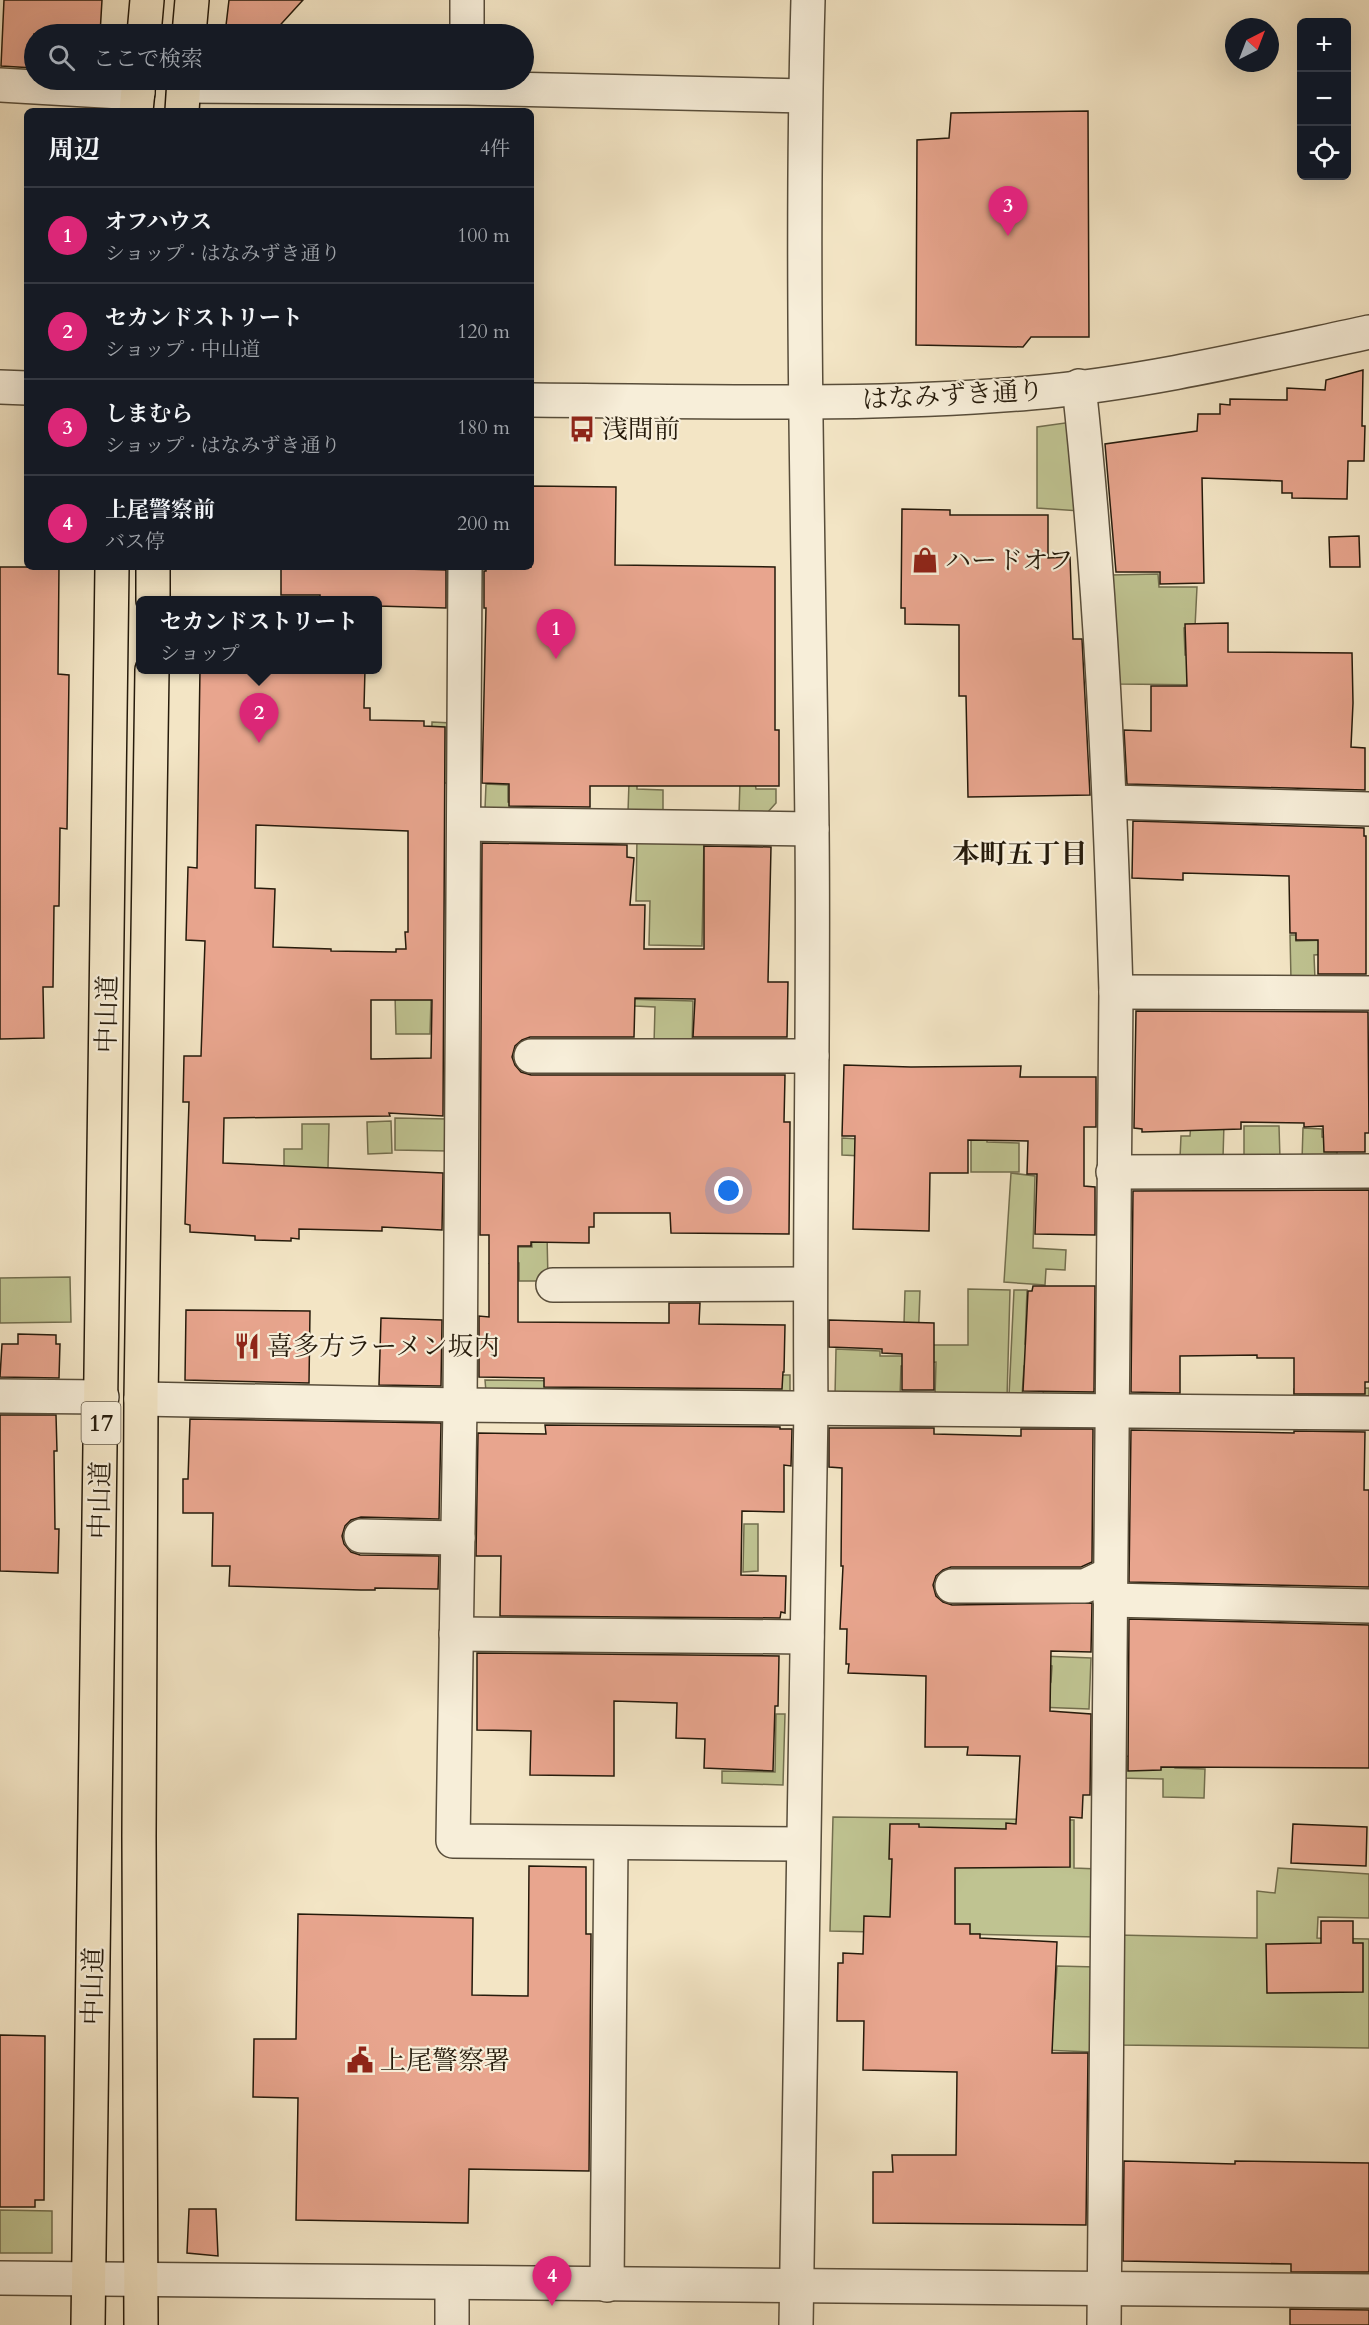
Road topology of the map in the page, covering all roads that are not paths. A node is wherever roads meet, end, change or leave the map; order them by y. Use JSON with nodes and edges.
{"nodes":[{"id":1,"x":147,"y":0,"type":"edge"},
{"id":2,"x":192,"y":0,"type":"edge"},
{"id":3,"x":467,"y":0,"type":"edge"},
{"id":4,"x":808,"y":0,"type":"edge"},
{"id":5,"x":145,"y":24,"type":"edge"},
{"id":6,"x":190,"y":24,"type":"edge"},
{"id":7,"x":467,"y":24,"type":"edge"},
{"id":8,"x":0,"y":85,"type":"edge"},
{"id":9,"x":24,"y":87,"type":"edge"},
{"id":10,"x":69,"y":90,"type":"edge"},
{"id":11,"x":183,"y":92,"type":"edge"},
{"id":12,"x":467,"y":93,"type":"edge"},
{"id":13,"x":138,"y":95,"type":"edge"},
{"id":14,"x":805,"y":96,"type":"junction"},
{"id":15,"x":1369,"y":332,"type":"edge"},
{"id":16,"x":1079,"y":386,"type":"junction"},
{"id":17,"x":0,"y":387,"type":"edge"},
{"id":18,"x":24,"y":388,"type":"edge"},
{"id":19,"x":534,"y":400,"type":"edge"},
{"id":20,"x":807,"y":401,"type":"junction"},
{"id":21,"x":112,"y":570,"type":"edge"},
{"id":22,"x":153,"y":570,"type":"edge"},
{"id":23,"x":465,"y":570,"type":"edge"},
{"id":24,"x":153,"y":596,"type":"edge"},
{"id":25,"x":152,"y":674,"type":"edge"},
{"id":26,"x":1110,"y":802,"type":"junction"},
{"id":27,"x":1369,"y":810,"type":"edge"},
{"id":28,"x":464,"y":824,"type":"junction"},
{"id":29,"x":812,"y":829,"type":"junction"},
{"id":30,"x":1116,"y":992,"type":"junction"},
{"id":31,"x":1369,"y":993,"type":"edge"},
{"id":32,"x":531,"y":1056,"type":"dead end"},
{"id":33,"x":812,"y":1056,"type":"junction"},
{"id":34,"x":1369,"y":1171,"type":"edge"},
{"id":35,"x":1113,"y":1172,"type":"junction"},
{"id":36,"x":810,"y":1284,"type":"junction"},
{"id":37,"x":553,"y":1285,"type":"dead end"},
{"id":38,"x":0,"y":1396,"type":"edge"},
{"id":39,"x":102,"y":1397,"type":"junction"},
{"id":40,"x":141,"y":1399,"type":"junction"},
{"id":41,"x":460,"y":1405,"type":"junction"},
{"id":42,"x":811,"y":1408,"type":"junction"},
{"id":43,"x":1112,"y":1412,"type":"junction"},
{"id":44,"x":1369,"y":1413,"type":"edge"},
{"id":45,"x":361,"y":1536,"type":"dead end"},
{"id":46,"x":458,"y":1538,"type":"junction"},
{"id":47,"x":952,"y":1586,"type":"dead end"},
{"id":48,"x":1110,"y":1587,"type":"junction"},
{"id":49,"x":1369,"y":1606,"type":"edge"},
{"id":50,"x":456,"y":1634,"type":"junction"},
{"id":51,"x":807,"y":1637,"type":"junction"},
{"id":52,"x":610,"y":1843,"type":"junction"},
{"id":53,"x":803,"y":1844,"type":"junction"},
{"id":54,"x":0,"y":2278,"type":"edge"},
{"id":55,"x":88,"y":2278,"type":"junction"},
{"id":56,"x":142,"y":2278,"type":"junction"},
{"id":57,"x":452,"y":2283,"type":"junction"},
{"id":58,"x":607,"y":2285,"type":"junction"},
{"id":59,"x":796,"y":2287,"type":"junction"},
{"id":60,"x":1104,"y":2289,"type":"junction"},
{"id":61,"x":1369,"y":2291,"type":"edge"},
{"id":62,"x":88,"y":2325,"type":"edge"},
{"id":63,"x":141,"y":2325,"type":"edge"},
{"id":64,"x":452,"y":2325,"type":"edge"},
{"id":65,"x":796,"y":2325,"type":"edge"},
{"id":66,"x":1104,"y":2325,"type":"edge"}],
"edges":[{"from":1,"to":5,"type":"highway"},
{"from":2,"to":6,"type":"highway"},
{"from":3,"to":7,"type":"street"},
{"from":4,"to":14,"type":"street"},
{"from":8,"to":9,"type":"street"},
{"from":10,"to":13,"type":"street"},
{"from":11,"to":12,"type":"street"},
{"from":12,"to":14,"type":"street"},
{"from":14,"to":20,"type":"street"},
{"from":15,"to":16,"type":"street","name":"はなみずき通り"},
{"from":16,"to":20,"type":"street","name":"はなみずき通り"},
{"from":16,"to":26,"type":"street"},
{"from":17,"to":18,"type":"street"},
{"from":19,"to":20,"type":"street","name":"はなみずき通り"},
{"from":20,"to":29,"type":"street"},
{"from":21,"to":39,"type":"highway","name":"中山道","number":"17"},
{"from":22,"to":24,"type":"highway"},
{"from":23,"to":28,"type":"street"},
{"from":25,"to":40,"type":"highway","name":"中山道","number":"17"},
{"from":26,"to":27,"type":"street"},
{"from":26,"to":30,"type":"street"},
{"from":28,"to":29,"type":"street"},
{"from":28,"to":41,"type":"street"},
{"from":29,"to":33,"type":"street"},
{"from":30,"to":31,"type":"street"},
{"from":30,"to":35,"type":"street"},
{"from":32,"to":33,"type":"street"},
{"from":33,"to":36,"type":"street"},
{"from":34,"to":35,"type":"street"},
{"from":35,"to":43,"type":"street"},
{"from":36,"to":37,"type":"street"},
{"from":36,"to":42,"type":"street"},
{"from":38,"to":39,"type":"street"},
{"from":39,"to":55,"type":"highway","name":"中山道","number":"17"},
{"from":40,"to":41,"type":"street"},
{"from":40,"to":56,"type":"highway","name":"中山道","number":"17"},
{"from":41,"to":42,"type":"street"},
{"from":41,"to":46,"type":"street"},
{"from":42,"to":43,"type":"street"},
{"from":42,"to":51,"type":"street"},
{"from":43,"to":44,"type":"street"},
{"from":43,"to":48,"type":"street"},
{"from":45,"to":46,"type":"street"},
{"from":46,"to":50,"type":"street"},
{"from":47,"to":48,"type":"street"},
{"from":48,"to":49,"type":"street"},
{"from":48,"to":60,"type":"street"},
{"from":50,"to":51,"type":"street"},
{"from":50,"to":52,"type":"street"},
{"from":51,"to":53,"type":"street"},
{"from":52,"to":53,"type":"street"},
{"from":52,"to":58,"type":"street"},
{"from":53,"to":59,"type":"street"},
{"from":54,"to":55,"type":"street"},
{"from":55,"to":56,"type":"street"},
{"from":55,"to":62,"type":"highway","name":"中山道","number":"17"},
{"from":56,"to":57,"type":"street"},
{"from":56,"to":63,"type":"highway","name":"中山道","number":"17"},
{"from":57,"to":58,"type":"street"},
{"from":57,"to":64,"type":"street"},
{"from":58,"to":59,"type":"street"},
{"from":59,"to":60,"type":"street"},
{"from":59,"to":65,"type":"street"},
{"from":60,"to":61,"type":"street"},
{"from":60,"to":66,"type":"street"}]}
